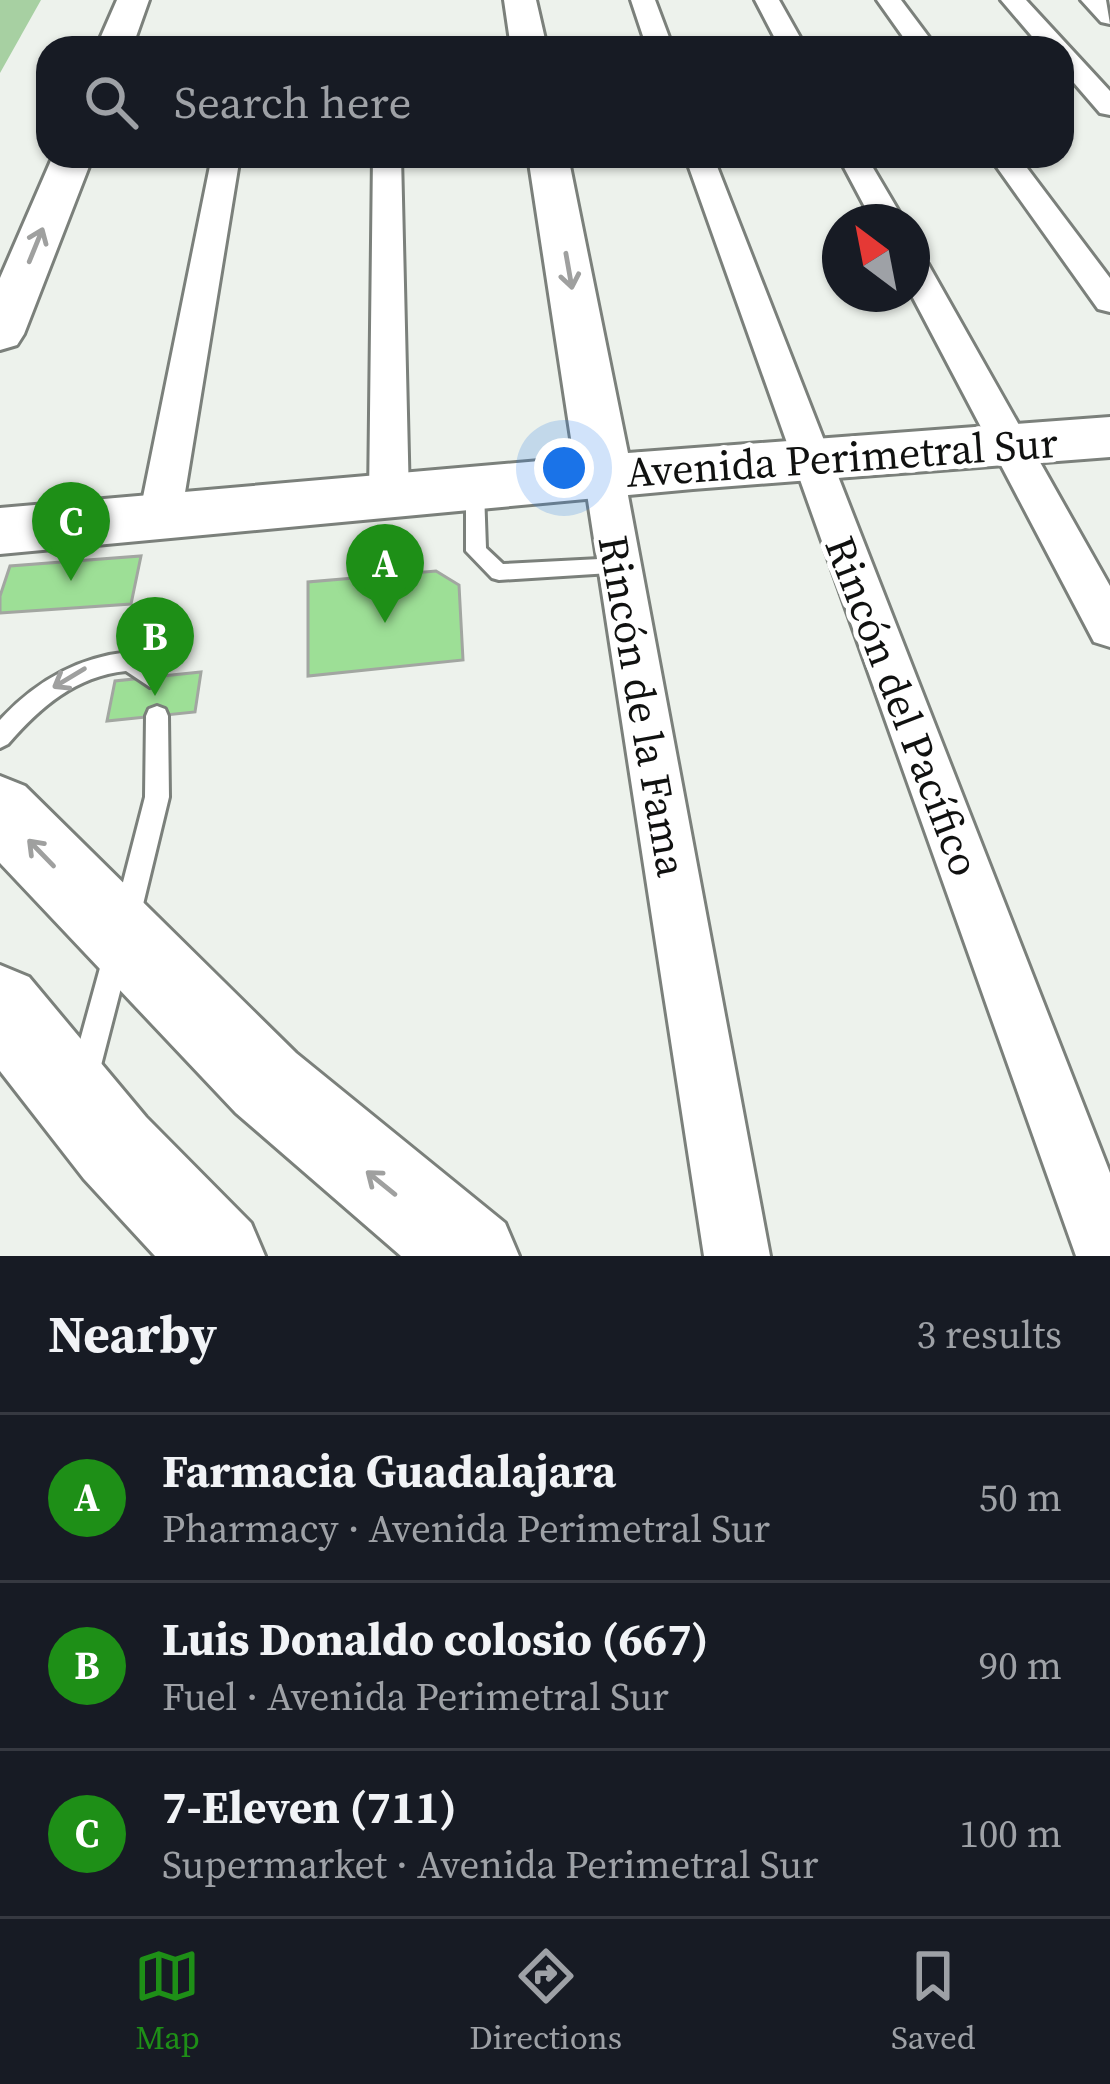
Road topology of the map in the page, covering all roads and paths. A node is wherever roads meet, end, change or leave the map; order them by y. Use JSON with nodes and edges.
{"nodes":[{"id":1,"x":133,"y":0,"type":"edge"},
{"id":2,"x":520,"y":0,"type":"edge"},
{"id":3,"x":643,"y":0,"type":"edge"},
{"id":4,"x":767,"y":0,"type":"edge"},
{"id":5,"x":889,"y":0,"type":"edge"},
{"id":6,"x":1013,"y":0,"type":"edge"},
{"id":7,"x":120,"y":36,"type":"edge"},
{"id":8,"x":527,"y":36,"type":"edge"},
{"id":9,"x":656,"y":36,"type":"edge"},
{"id":10,"x":786,"y":36,"type":"edge"},
{"id":11,"x":915,"y":36,"type":"edge"},
{"id":12,"x":1045,"y":36,"type":"edge"},
{"id":13,"x":1087,"y":84,"type":"edge"},
{"id":14,"x":1110,"y":107,"type":"edge"},
{"id":15,"x":68,"y":168,"type":"edge"},
{"id":16,"x":224,"y":168,"type":"edge"},
{"id":17,"x":387,"y":168,"type":"edge"},
{"id":18,"x":550,"y":168,"type":"edge"},
{"id":19,"x":703,"y":168,"type":"edge"},
{"id":20,"x":859,"y":168,"type":"edge"},
{"id":21,"x":1012,"y":168,"type":"edge"},
{"id":22,"x":879,"y":204,"type":"edge"},
{"id":23,"x":930,"y":297,"type":"edge"},
{"id":24,"x":1110,"y":302,"type":"edge"},
{"id":25,"x":0,"y":334,"type":"edge"},
{"id":26,"x":1110,"y":437,"type":"edge"},
{"id":27,"x":1011,"y":443,"type":"junction"},
{"id":28,"x":809,"y":458,"type":"junction"},
{"id":29,"x":604,"y":474,"type":"junction"},
{"id":30,"x":475,"y":491,"type":"junction"},
{"id":31,"x":388,"y":499,"type":"junction"},
{"id":32,"x":160,"y":517,"type":"junction"},
{"id":33,"x":0,"y":531,"type":"edge"},
{"id":34,"x":619,"y":566,"type":"junction"},
{"id":35,"x":1110,"y":628,"type":"edge"},
{"id":36,"x":150,"y":677,"type":"dead end"},
{"id":37,"x":157,"y":716,"type":"dead end"},
{"id":38,"x":0,"y":737,"type":"edge"},
{"id":39,"x":0,"y":811,"type":"edge"},
{"id":40,"x":122,"y":936,"type":"junction"},
{"id":41,"x":0,"y":1006,"type":"edge"},
{"id":42,"x":78,"y":1097,"type":"junction"},
{"id":43,"x":218,"y":1256,"type":"edge"},
{"id":44,"x":472,"y":1256,"type":"edge"},
{"id":45,"x":737,"y":1256,"type":"edge"},
{"id":46,"x":1109,"y":1256,"type":"edge"}],
"edges":[{"from":1,"to":7,"type":"street"},
{"from":2,"to":8,"type":"street"},
{"from":3,"to":9,"type":"street"},
{"from":4,"to":10,"type":"street"},
{"from":5,"to":11,"type":"street"},
{"from":6,"to":12,"type":"street"},
{"from":13,"to":14,"type":"street"},
{"from":25,"to":15,"type":"street","one_way":true},
{"from":16,"to":32,"type":"street"},
{"from":17,"to":31,"type":"street"},
{"from":18,"to":29,"type":"street","name":"Rincón de la Fama","one_way":true},
{"from":19,"to":28,"type":"street","name":"Rincón del Pacífico"},
{"from":20,"to":22,"type":"street"},
{"from":21,"to":24,"type":"street"},
{"from":23,"to":27,"type":"street"},
{"from":26,"to":27,"type":"street","name":"Avenida Perimetral Sur"},
{"from":27,"to":28,"type":"street","name":"Avenida Perimetral Sur"},
{"from":27,"to":35,"type":"street"},
{"from":28,"to":29,"type":"street","name":"Avenida Perimetral Sur"},
{"from":28,"to":46,"type":"street","name":"Rincón del Pacífico"},
{"from":29,"to":30,"type":"street","name":"Avenida Perimetral Sur"},
{"from":29,"to":34,"type":"street","name":"Rincón de la Fama"},
{"from":30,"to":31,"type":"street","name":"Avenida Perimetral Sur"},
{"from":30,"to":34,"type":"lane"},
{"from":31,"to":32,"type":"street","name":"Avenida Perimetral Sur"},
{"from":32,"to":33,"type":"street","name":"Avenida Perimetral Sur"},
{"from":34,"to":45,"type":"street","name":"Rincón de la Fama"},
{"from":36,"to":38,"type":"lane","one_way":true},
{"from":37,"to":40,"type":"lane"},
{"from":40,"to":39,"type":"street","one_way":true},
{"from":40,"to":42,"type":"lane"},
{"from":44,"to":40,"type":"street","one_way":true},
{"from":41,"to":42,"type":"street"},
{"from":42,"to":43,"type":"street"}]}
